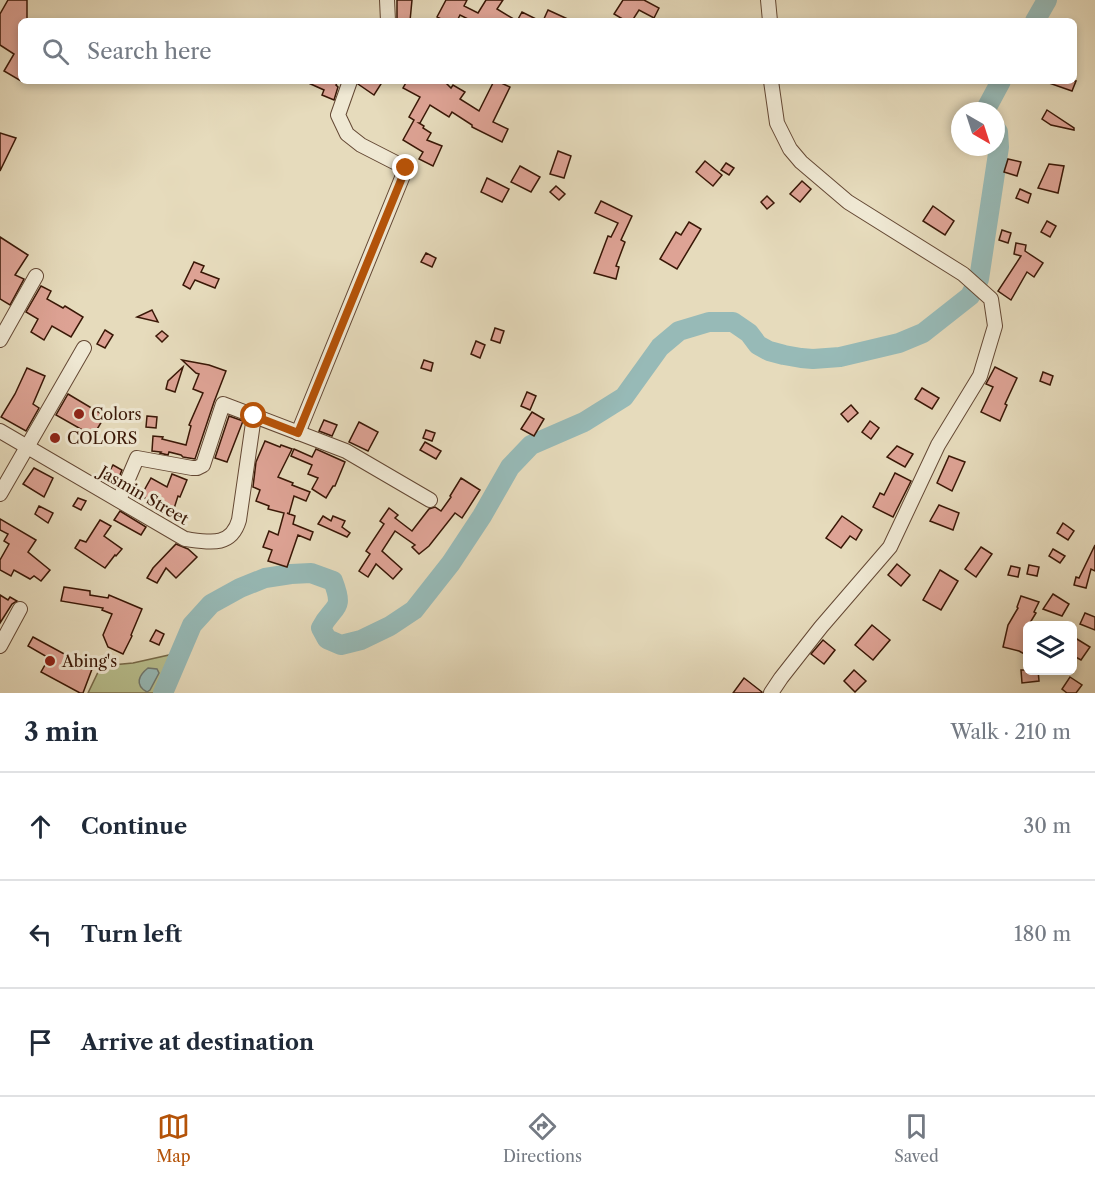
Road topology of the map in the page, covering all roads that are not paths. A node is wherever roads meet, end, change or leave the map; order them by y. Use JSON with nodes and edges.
{"nodes":[{"id":1,"x":387,"y":0,"type":"edge"},
{"id":2,"x":768,"y":0,"type":"edge"},
{"id":3,"x":388,"y":18,"type":"edge"},
{"id":4,"x":770,"y":18,"type":"edge"},
{"id":5,"x":349,"y":84,"type":"edge"},
{"id":6,"x":771,"y":84,"type":"edge"},
{"id":7,"x":36,"y":276,"type":"dead end"},
{"id":8,"x":0,"y":340,"type":"edge"},
{"id":9,"x":84,"y":348,"type":"dead end"},
{"id":10,"x":254,"y":416,"type":"junction"},
{"id":11,"x":0,"y":431,"type":"edge"},
{"id":12,"x":298,"y":433,"type":"junction"},
{"id":13,"x":27,"y":446,"type":"junction"},
{"id":14,"x":0,"y":494,"type":"edge"},
{"id":15,"x":119,"y":500,"type":"junction"},
{"id":16,"x":430,"y":501,"type":"dead end"},
{"id":17,"x":21,"y":609,"type":"dead end"},
{"id":18,"x":0,"y":646,"type":"edge"},
{"id":19,"x":771,"y":693,"type":"edge"}],
"edges":[{"from":1,"to":3,"type":"street"},
{"from":2,"to":4,"type":"street"},
{"from":5,"to":12,"type":"street"},
{"from":6,"to":19,"type":"street"},
{"from":7,"to":8,"type":"street"},
{"from":9,"to":13,"type":"street"},
{"from":10,"to":12,"type":"street"},
{"from":10,"to":15,"type":"street"},
{"from":10,"to":15,"type":"street","name":"Jasmin Street"},
{"from":11,"to":13,"type":"street","name":"Jasmin Street"},
{"from":12,"to":16,"type":"street"},
{"from":13,"to":14,"type":"street"},
{"from":13,"to":15,"type":"street","name":"Jasmin Street"},
{"from":17,"to":18,"type":"street"}]}
